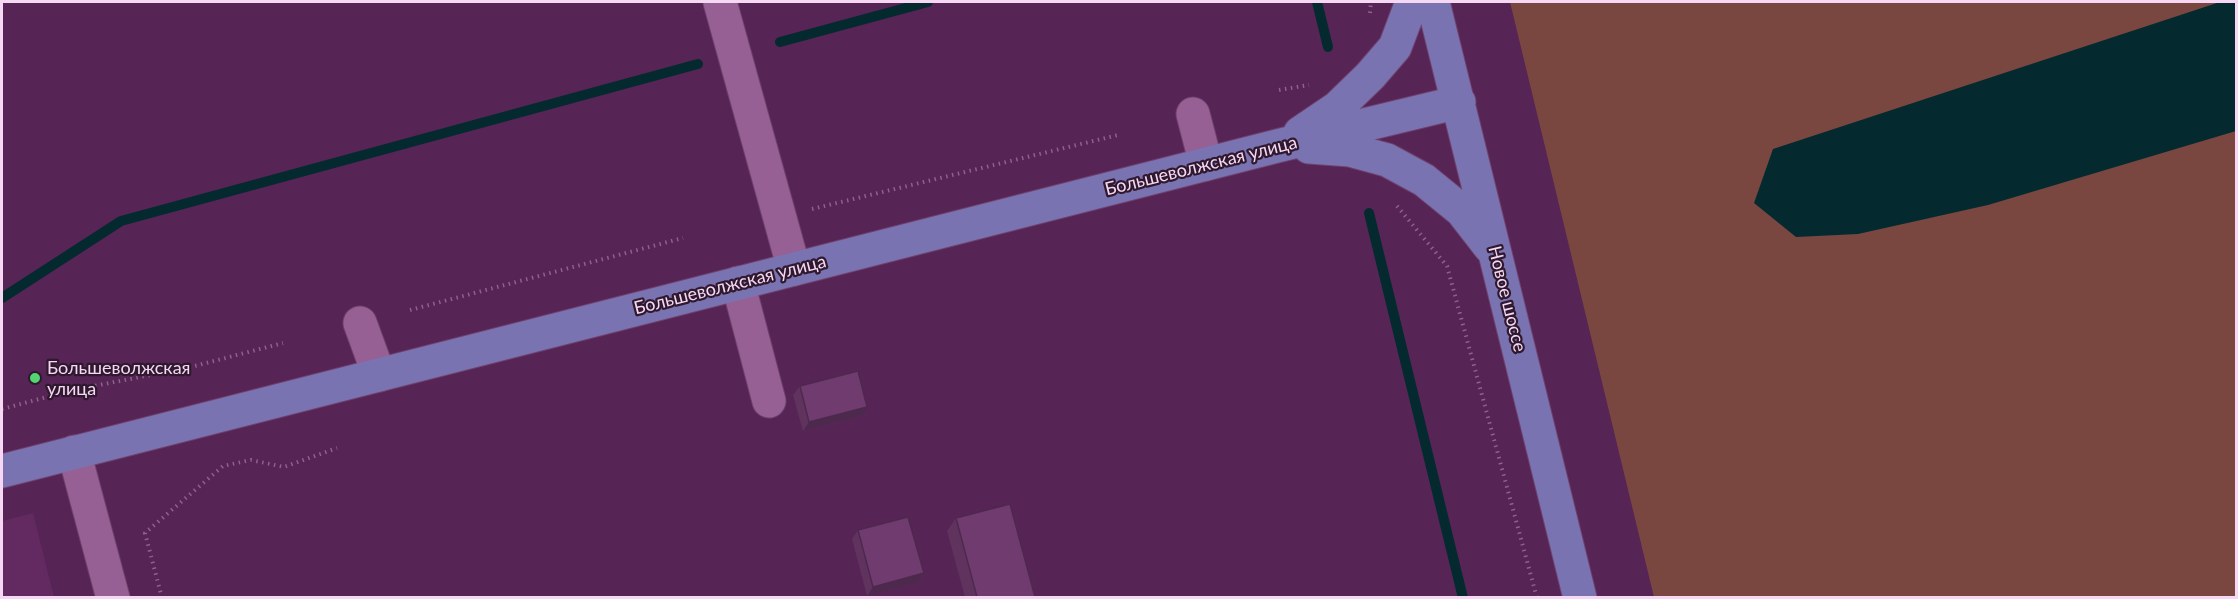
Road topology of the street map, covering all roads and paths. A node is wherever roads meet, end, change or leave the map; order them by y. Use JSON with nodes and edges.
{"nodes":[{"id":1,"x":720,"y":2,"type":"edge"},
{"id":2,"x":1412,"y":2,"type":"edge"},
{"id":3,"x":1433,"y":2,"type":"edge"},
{"id":4,"x":1459,"y":102,"type":"junction"},
{"id":5,"x":1193,"y":114,"type":"dead end"},
{"id":6,"x":1118,"y":135,"type":"dead end"},
{"id":7,"x":1277,"y":146,"type":"junction"},
{"id":8,"x":1206,"y":164,"type":"junction"},
{"id":9,"x":1395,"y":204,"type":"dead end"},
{"id":10,"x":809,"y":210,"type":"dead end"},
{"id":11,"x":683,"y":238,"type":"dead end"},
{"id":12,"x":1497,"y":256,"type":"junction"},
{"id":13,"x":794,"y":269,"type":"junction"},
{"id":14,"x":738,"y":283,"type":"junction"},
{"id":15,"x":410,"y":310,"type":"dead end"},
{"id":16,"x":360,"y":323,"type":"dead end"},
{"id":17,"x":283,"y":343,"type":"dead end"},
{"id":18,"x":379,"y":375,"type":"junction"},
{"id":19,"x":770,"y":401,"type":"dead end"},
{"id":20,"x":2,"y":409,"type":"edge"},
{"id":21,"x":337,"y":448,"type":"dead end"},
{"id":22,"x":74,"y":452,"type":"junction"},
{"id":23,"x":2,"y":471,"type":"edge"},
{"id":24,"x":113,"y":597,"type":"edge"},
{"id":25,"x":162,"y":597,"type":"edge"},
{"id":26,"x":1537,"y":597,"type":"edge"},
{"id":27,"x":1580,"y":597,"type":"edge"}],
"edges":[{"from":1,"to":13,"type":"street"},
{"from":2,"to":7,"type":"main road"},
{"from":3,"to":4,"type":"main road","name":"Новое шоссе"},
{"from":4,"to":7,"type":"main road","name":"Большеволжская улица"},
{"from":4,"to":12,"type":"main road","name":"Новое шоссе"},
{"from":5,"to":8,"type":"street"},
{"from":6,"to":10,"type":"path"},
{"from":7,"to":8,"type":"main road","name":"Большеволжская улица"},
{"from":7,"to":12,"type":"main road"},
{"from":8,"to":13,"type":"main road","name":"Большеволжская улица"},
{"from":9,"to":26,"type":"path"},
{"from":11,"to":15,"type":"path"},
{"from":12,"to":27,"type":"main road","name":"Новое шоссе"},
{"from":13,"to":14,"type":"main road","name":"Большеволжская улица"},
{"from":14,"to":18,"type":"main road","name":"Большеволжская улица"},
{"from":14,"to":19,"type":"street"},
{"from":16,"to":18,"type":"street"},
{"from":17,"to":20,"type":"path"},
{"from":18,"to":22,"type":"main road","name":"Большеволжская улица"},
{"from":21,"to":25,"type":"path"},
{"from":22,"to":23,"type":"main road","name":"Большеволжская улица"},
{"from":22,"to":24,"type":"street"}]}
